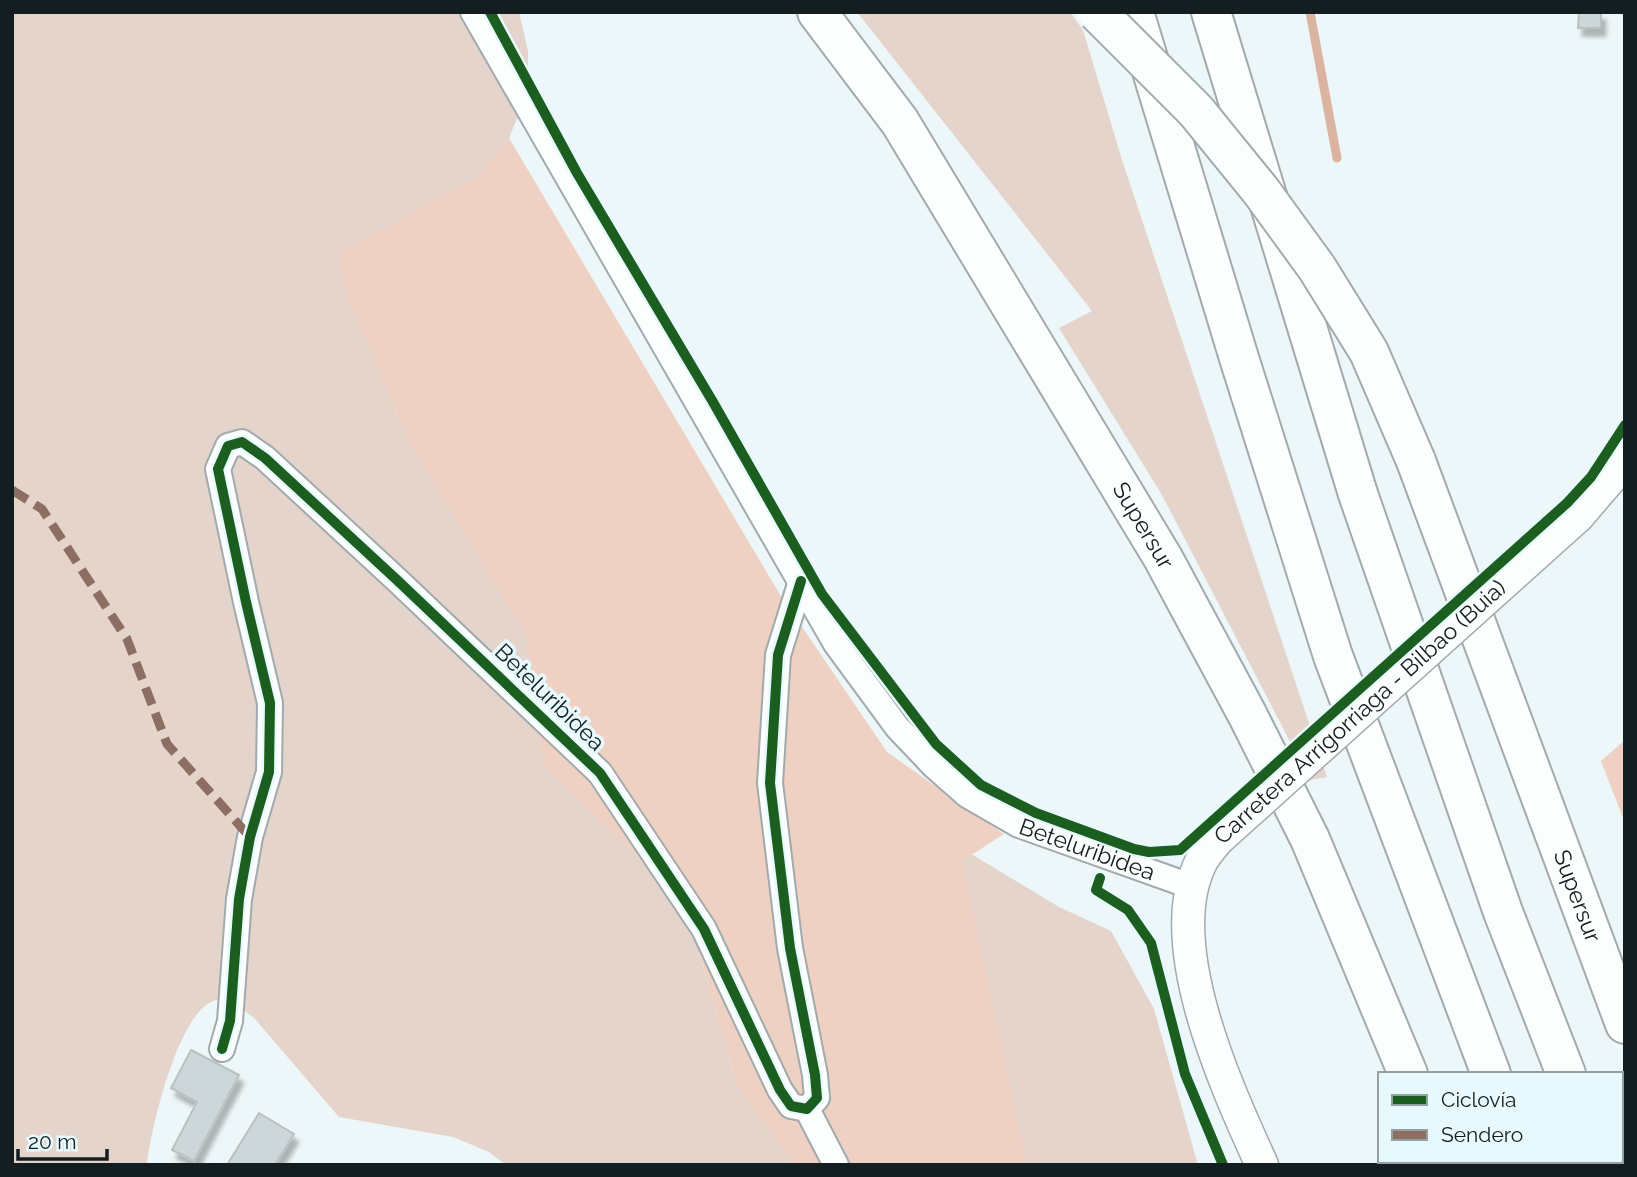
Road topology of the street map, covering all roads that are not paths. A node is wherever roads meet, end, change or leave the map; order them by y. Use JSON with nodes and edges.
{"nodes":[{"id":1,"x":472,"y":12,"type":"edge"},
{"id":2,"x":817,"y":12,"type":"edge"},
{"id":3,"x":1097,"y":12,"type":"edge"},
{"id":4,"x":1134,"y":12,"type":"edge"},
{"id":5,"x":1211,"y":12,"type":"edge"},
{"id":6,"x":1625,"y":457,"type":"edge"},
{"id":7,"x":801,"y":581,"type":"junction"},
{"id":8,"x":1193,"y":887,"type":"junction"},
{"id":9,"x":1625,"y":1024,"type":"edge"},
{"id":10,"x":222,"y":1049,"type":"dead end"},
{"id":11,"x":1407,"y":1072,"type":"edge"},
{"id":12,"x":1490,"y":1072,"type":"edge"},
{"id":13,"x":1565,"y":1072,"type":"edge"},
{"id":14,"x":807,"y":1109,"type":"junction"},
{"id":15,"x":836,"y":1165,"type":"edge"},
{"id":16,"x":1262,"y":1165,"type":"edge"}],
"edges":[{"from":1,"to":7,"type":"street","name":"Beteluribidea"},
{"from":2,"to":11,"type":"highway","name":"Supersur"},
{"from":3,"to":9,"type":"highway","name":"Supersur","bridge":true},
{"from":4,"to":12,"type":"highway"},
{"from":5,"to":13,"type":"highway"},
{"from":6,"to":8,"type":"street","name":"Carretera Arrigorriaga - Bilbao (Buia)","bridge":true},
{"from":7,"to":8,"type":"street","name":"Beteluribidea"},
{"from":7,"to":14,"type":"street"},
{"from":8,"to":16,"type":"street","name":"Carretera Arrigorriaga - Bilbao (Buia)"},
{"from":10,"to":14,"type":"street","name":"Beteluribidea"},
{"from":14,"to":15,"type":"street"}]}
